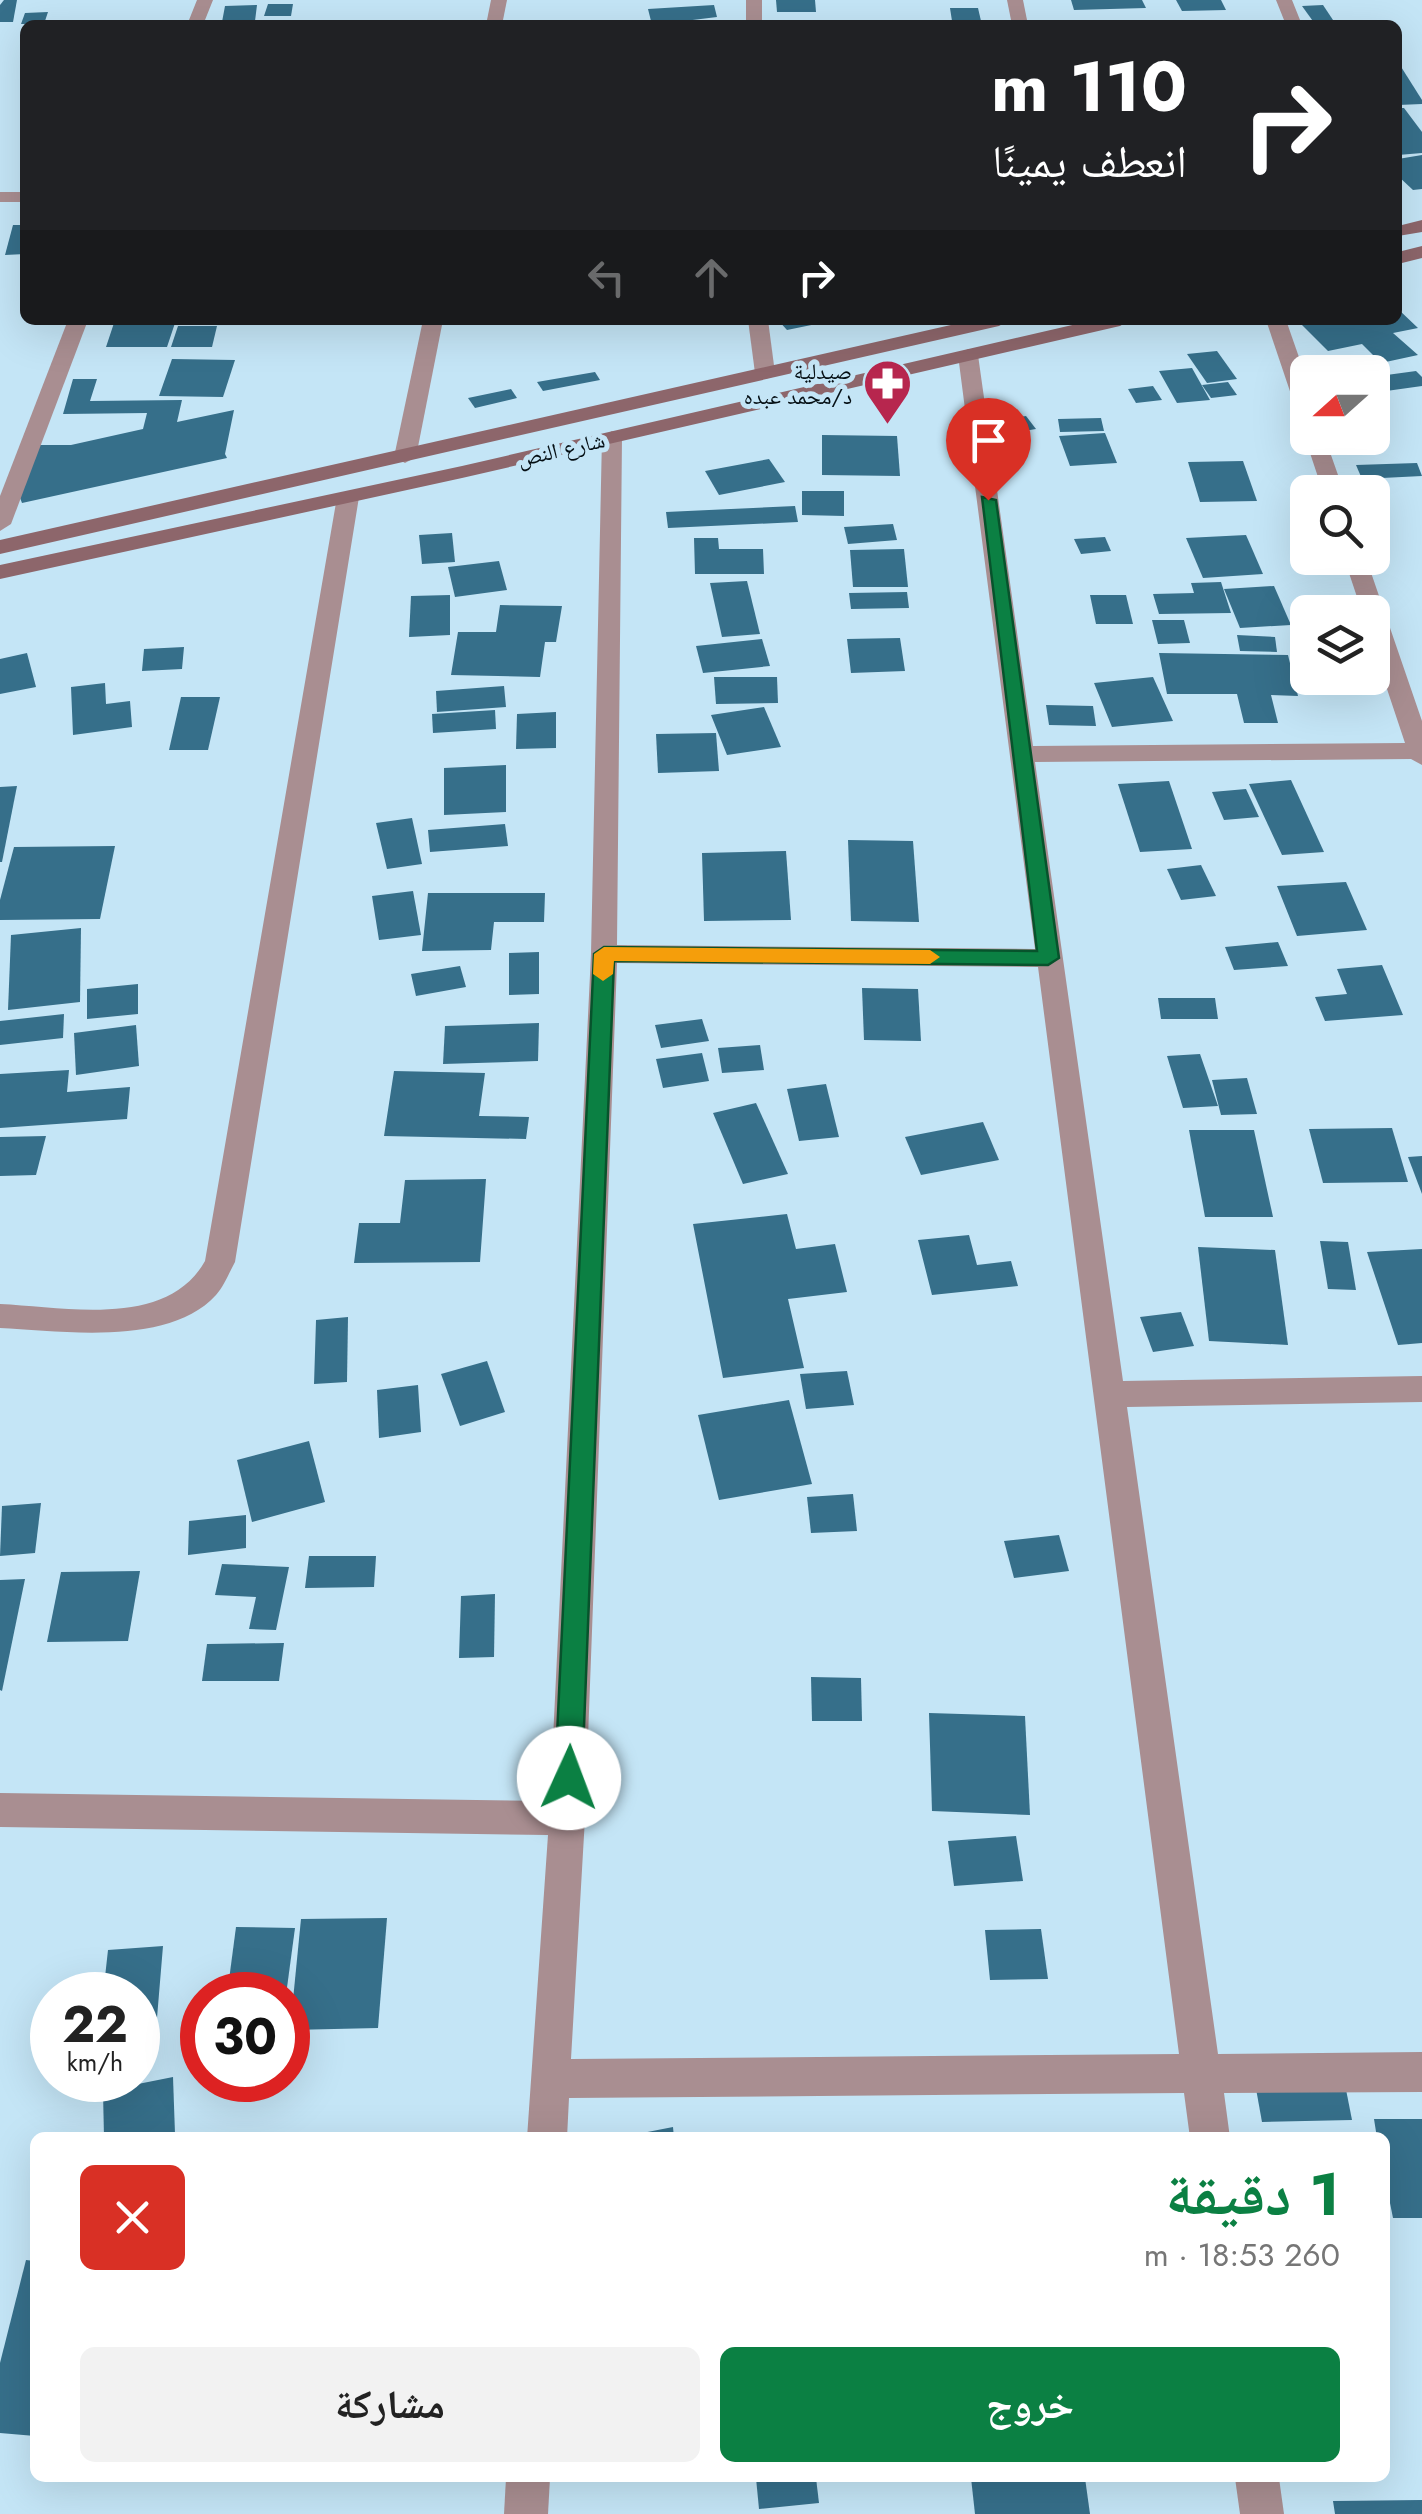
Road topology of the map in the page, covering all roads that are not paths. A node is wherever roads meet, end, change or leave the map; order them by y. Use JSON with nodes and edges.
{"nodes":[{"id":1,"x":76,"y":325,"type":"edge"},
{"id":2,"x":432,"y":325,"type":"edge"},
{"id":3,"x":759,"y":325,"type":"edge"},
{"id":4,"x":977,"y":325,"type":"edge"},
{"id":5,"x":1099,"y":325,"type":"edge"},
{"id":6,"x":1278,"y":325,"type":"edge"},
{"id":7,"x":968,"y":356,"type":"junction"},
{"id":8,"x":1290,"y":361,"type":"edge"},
{"id":9,"x":765,"y":373,"type":"junction"},
{"id":10,"x":612,"y":437,"type":"junction"},
{"id":11,"x":405,"y":458,"type":"junction"},
{"id":12,"x":348,"y":497,"type":"junction"},
{"id":13,"x":0,"y":524,"type":"edge"},
{"id":14,"x":0,"y":547,"type":"edge"},
{"id":15,"x":0,"y":572,"type":"edge"},
{"id":16,"x":1363,"y":575,"type":"edge"},
{"id":17,"x":1413,"y":705,"type":"edge"},
{"id":18,"x":1023,"y":754,"type":"junction"},
{"id":19,"x":1421,"y":754,"type":"edge"},
{"id":20,"x":604,"y":954,"type":"junction"},
{"id":21,"x":1048,"y":958,"type":"junction"},
{"id":22,"x":0,"y":1316,"type":"edge"},
{"id":23,"x":1422,"y":1389,"type":"edge"},
{"id":24,"x":1111,"y":1394,"type":"junction"},
{"id":25,"x":0,"y":1810,"type":"edge"},
{"id":26,"x":567,"y":1818,"type":"junction"},
{"id":27,"x":1422,"y":2072,"type":"edge"},
{"id":28,"x":1201,"y":2073,"type":"junction"},
{"id":29,"x":550,"y":2079,"type":"junction"},
{"id":30,"x":547,"y":2132,"type":"edge"},
{"id":31,"x":1209,"y":2132,"type":"edge"},
{"id":32,"x":528,"y":2482,"type":"edge"},
{"id":33,"x":1258,"y":2482,"type":"edge"},
{"id":34,"x":526,"y":2514,"type":"edge"},
{"id":35,"x":1262,"y":2514,"type":"edge"}],
"edges":[{"from":1,"to":13,"type":"street"},
{"from":2,"to":11,"type":"street"},
{"from":3,"to":9,"type":"street"},
{"from":4,"to":9,"type":"main road","name":"شارع النص"},
{"from":5,"to":7,"type":"main road","name":"شارع النص"},
{"from":6,"to":8,"type":"street"},
{"from":7,"to":10,"type":"main road","name":"شارع النص"},
{"from":7,"to":18,"type":"street"},
{"from":9,"to":11,"type":"main road","name":"شارع النص"},
{"from":10,"to":12,"type":"main road","name":"شارع النص"},
{"from":10,"to":20,"type":"street"},
{"from":11,"to":14,"type":"main road","name":"شارع النص"},
{"from":12,"to":15,"type":"main road","name":"شارع النص"},
{"from":12,"to":22,"type":"street"},
{"from":16,"to":17,"type":"street"},
{"from":17,"to":19,"type":"street"},
{"from":18,"to":19,"type":"street"},
{"from":18,"to":21,"type":"street"},
{"from":20,"to":21,"type":"street"},
{"from":20,"to":26,"type":"street"},
{"from":21,"to":24,"type":"street"},
{"from":23,"to":24,"type":"street"},
{"from":24,"to":28,"type":"street"},
{"from":25,"to":26,"type":"street"},
{"from":26,"to":29,"type":"street"},
{"from":27,"to":28,"type":"street"},
{"from":28,"to":29,"type":"street"},
{"from":28,"to":31,"type":"street"},
{"from":29,"to":30,"type":"street"},
{"from":32,"to":34,"type":"street"},
{"from":33,"to":35,"type":"street"}]}
